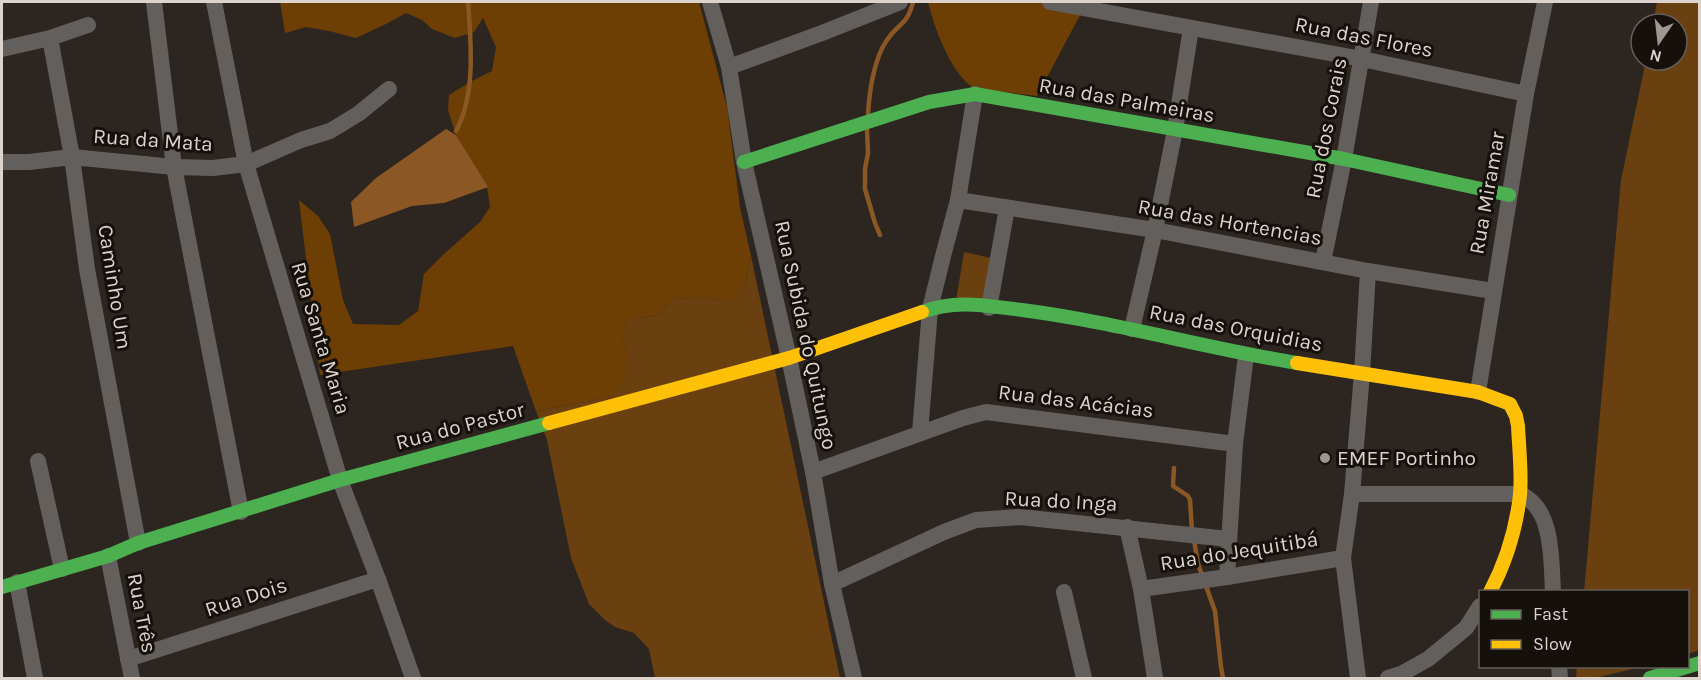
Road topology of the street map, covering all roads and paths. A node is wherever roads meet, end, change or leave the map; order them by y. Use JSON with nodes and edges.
{"nodes":[{"id":1,"x":154,"y":2,"type":"edge"},
{"id":2,"x":214,"y":2,"type":"edge"},
{"id":3,"x":710,"y":2,"type":"edge"},
{"id":4,"x":900,"y":2,"type":"edge"},
{"id":5,"x":1050,"y":2,"type":"edge"},
{"id":6,"x":1371,"y":2,"type":"edge"},
{"id":7,"x":1545,"y":2,"type":"edge"},
{"id":8,"x":88,"y":25,"type":"dead end"},
{"id":9,"x":1191,"y":27,"type":"junction"},
{"id":10,"x":50,"y":38,"type":"junction"},
{"id":11,"x":2,"y":49,"type":"edge"},
{"id":12,"x":1362,"y":59,"type":"junction"},
{"id":13,"x":729,"y":66,"type":"junction"},
{"id":14,"x":389,"y":89,"type":"dead end"},
{"id":15,"x":1526,"y":93,"type":"junction"},
{"id":16,"x":975,"y":94,"type":"junction"},
{"id":17,"x":1175,"y":130,"type":"junction"},
{"id":18,"x":72,"y":157,"type":"junction"},
{"id":19,"x":1344,"y":159,"type":"junction"},
{"id":20,"x":2,"y":162,"type":"edge"},
{"id":21,"x":744,"y":162,"type":"junction"},
{"id":22,"x":246,"y":164,"type":"junction"},
{"id":23,"x":174,"y":167,"type":"junction"},
{"id":24,"x":1509,"y":195,"type":"junction"},
{"id":25,"x":958,"y":200,"type":"junction"},
{"id":26,"x":1007,"y":208,"type":"junction"},
{"id":27,"x":1155,"y":230,"type":"junction"},
{"id":28,"x":1323,"y":262,"type":"junction"},
{"id":29,"x":1368,"y":271,"type":"junction"},
{"id":30,"x":1493,"y":291,"type":"junction"},
{"id":31,"x":989,"y":308,"type":"junction"},
{"id":32,"x":930,"y":309,"type":"junction"},
{"id":33,"x":1132,"y":330,"type":"junction"},
{"id":34,"x":1246,"y":355,"type":"junction"},
{"id":35,"x":789,"y":358,"type":"junction"},
{"id":36,"x":1362,"y":373,"type":"junction"},
{"id":37,"x":1478,"y":393,"type":"junction"},
{"id":38,"x":920,"y":433,"type":"junction"},
{"id":39,"x":1235,"y":444,"type":"junction"},
{"id":40,"x":38,"y":461,"type":"dead end"},
{"id":41,"x":813,"y":472,"type":"junction"},
{"id":42,"x":340,"y":480,"type":"junction"},
{"id":43,"x":1352,"y":494,"type":"junction"},
{"id":44,"x":1520,"y":494,"type":"junction"},
{"id":45,"x":241,"y":512,"type":"junction"},
{"id":46,"x":1127,"y":527,"type":"junction"},
{"id":47,"x":1228,"y":539,"type":"junction"},
{"id":48,"x":138,"y":543,"type":"junction"},
{"id":49,"x":108,"y":556,"type":"junction"},
{"id":50,"x":1343,"y":558,"type":"junction"},
{"id":51,"x":62,"y":569,"type":"junction"},
{"id":52,"x":1227,"y":577,"type":"junction"},
{"id":53,"x":378,"y":579,"type":"junction"},
{"id":54,"x":832,"y":584,"type":"junction"},
{"id":55,"x":9,"y":585,"type":"edge"},
{"id":56,"x":1142,"y":589,"type":"junction"},
{"id":57,"x":1491,"y":590,"type":"edge"},
{"id":58,"x":1553,"y":590,"type":"edge"},
{"id":59,"x":1064,"y":592,"type":"dead end"},
{"id":60,"x":1479,"y":608,"type":"edge"},
{"id":61,"x":128,"y":659,"type":"junction"},
{"id":62,"x":1683,"y":668,"type":"edge"},
{"id":63,"x":35,"y":678,"type":"edge"},
{"id":64,"x":132,"y":678,"type":"edge"},
{"id":65,"x":413,"y":678,"type":"edge"},
{"id":66,"x":854,"y":678,"type":"edge"},
{"id":67,"x":1084,"y":678,"type":"edge"},
{"id":68,"x":1155,"y":678,"type":"edge"},
{"id":69,"x":1358,"y":678,"type":"edge"},
{"id":70,"x":1388,"y":678,"type":"edge"},
{"id":71,"x":1650,"y":678,"type":"edge"}],
"edges":[{"from":1,"to":23,"type":"street"},
{"from":2,"to":22,"type":"street","name":"Rua Santa Maria"},
{"from":3,"to":13,"type":"street","name":"Rua Subida do Quitungo"},
{"from":4,"to":13,"type":"street"},
{"from":5,"to":9,"type":"street","name":"Rua das Flores"},
{"from":6,"to":12,"type":"street","name":"Rua dos Corais"},
{"from":7,"to":15,"type":"street","name":"Rua Miramar"},
{"from":8,"to":10,"type":"street"},
{"from":9,"to":12,"type":"street","name":"Rua das Flores"},
{"from":9,"to":17,"type":"street"},
{"from":10,"to":11,"type":"street"},
{"from":10,"to":18,"type":"street","name":"Caminho Um"},
{"from":12,"to":15,"type":"street","name":"Rua das Flores"},
{"from":12,"to":19,"type":"street","name":"Rua dos Corais"},
{"from":13,"to":21,"type":"street","name":"Rua Subida do Quitungo"},
{"from":14,"to":22,"type":"street","name":"Rua da Mata"},
{"from":15,"to":24,"type":"street","name":"Rua Miramar"},
{"from":16,"to":17,"type":"street","name":"Rua das Palmeiras"},
{"from":16,"to":21,"type":"street","name":"Rua das Palmeiras"},
{"from":16,"to":25,"type":"street"},
{"from":17,"to":19,"type":"street","name":"Rua das Palmeiras"},
{"from":17,"to":27,"type":"street"},
{"from":18,"to":20,"type":"street","name":"Rua da Mata"},
{"from":18,"to":23,"type":"street","name":"Rua da Mata"},
{"from":18,"to":48,"type":"street","name":"Caminho Um"},
{"from":19,"to":24,"type":"street","name":"Rua das Palmeiras"},
{"from":19,"to":28,"type":"street","name":"Rua dos Corais"},
{"from":21,"to":35,"type":"street","name":"Rua Subida do Quitungo"},
{"from":22,"to":23,"type":"street","name":"Rua da Mata"},
{"from":22,"to":42,"type":"street","name":"Rua Santa Maria"},
{"from":23,"to":45,"type":"street"},
{"from":24,"to":30,"type":"street","name":"Rua Miramar"},
{"from":25,"to":26,"type":"street","name":"Rua das Hortencias"},
{"from":25,"to":32,"type":"street"},
{"from":26,"to":27,"type":"street","name":"Rua das Hortencias"},
{"from":26,"to":31,"type":"street"},
{"from":27,"to":28,"type":"street","name":"Rua das Hortencias"},
{"from":27,"to":33,"type":"street"},
{"from":28,"to":29,"type":"street","name":"Rua das Hortencias"},
{"from":29,"to":30,"type":"street","name":"Rua das Hortencias"},
{"from":29,"to":36,"type":"street"},
{"from":30,"to":37,"type":"street","name":"Rua Miramar"},
{"from":31,"to":32,"type":"street","name":"Rua das Orquidias"},
{"from":31,"to":33,"type":"street","name":"Rua das Orquidias"},
{"from":32,"to":35,"type":"street","name":"Rua do Pastor"},
{"from":32,"to":38,"type":"street"},
{"from":33,"to":34,"type":"street","name":"Rua das Orquidias"},
{"from":34,"to":36,"type":"street","name":"Rua das Orquidias"},
{"from":34,"to":39,"type":"street"},
{"from":35,"to":41,"type":"street","name":"Rua Subida do Quitungo"},
{"from":35,"to":42,"type":"street","name":"Rua do Pastor"},
{"from":36,"to":37,"type":"street","name":"Rua das Orquidias"},
{"from":36,"to":43,"type":"street"},
{"from":37,"to":44,"type":"street","name":"Rua das Orquidias"},
{"from":38,"to":39,"type":"street","name":"Rua das Acácias"},
{"from":38,"to":41,"type":"street","name":"Rua das Acácias"},
{"from":39,"to":47,"type":"street"},
{"from":40,"to":51,"type":"street"},
{"from":41,"to":54,"type":"street","name":"Rua Subida do Quitungo"},
{"from":42,"to":45,"type":"street","name":"Rua do Pastor"},
{"from":42,"to":53,"type":"street","name":"Rua Santa Maria"},
{"from":43,"to":44,"type":"street"},
{"from":43,"to":50,"type":"street"},
{"from":44,"to":57,"type":"street"},
{"from":44,"to":58,"type":"street"},
{"from":45,"to":48,"type":"street","name":"Rua do Pastor"},
{"from":46,"to":47,"type":"street","name":"Rua do Inga"},
{"from":46,"to":54,"type":"street","name":"Rua do Inga"},
{"from":46,"to":56,"type":"street"},
{"from":47,"to":52,"type":"street"},
{"from":48,"to":49,"type":"street","name":"Rua do Pastor"},
{"from":49,"to":51,"type":"street","name":"Rua do Pastor"},
{"from":49,"to":61,"type":"street","name":"Rua Três"},
{"from":50,"to":52,"type":"street","name":"Rua do Jequitibá"},
{"from":50,"to":69,"type":"street"},
{"from":51,"to":55,"type":"street","name":"Rua do Pastor"},
{"from":52,"to":56,"type":"street","name":"Rua do Jequitibá"},
{"from":53,"to":61,"type":"street","name":"Rua Dois"},
{"from":53,"to":65,"type":"street","name":"Rua Santa Maria"},
{"from":54,"to":66,"type":"street","name":"Rua Subida do Quitungo"},
{"from":55,"to":63,"type":"street"},
{"from":56,"to":68,"type":"street"},
{"from":59,"to":67,"type":"street"},
{"from":60,"to":70,"type":"street"},
{"from":61,"to":64,"type":"street","name":"Rua Três"},
{"from":62,"to":71,"type":"street"}]}
